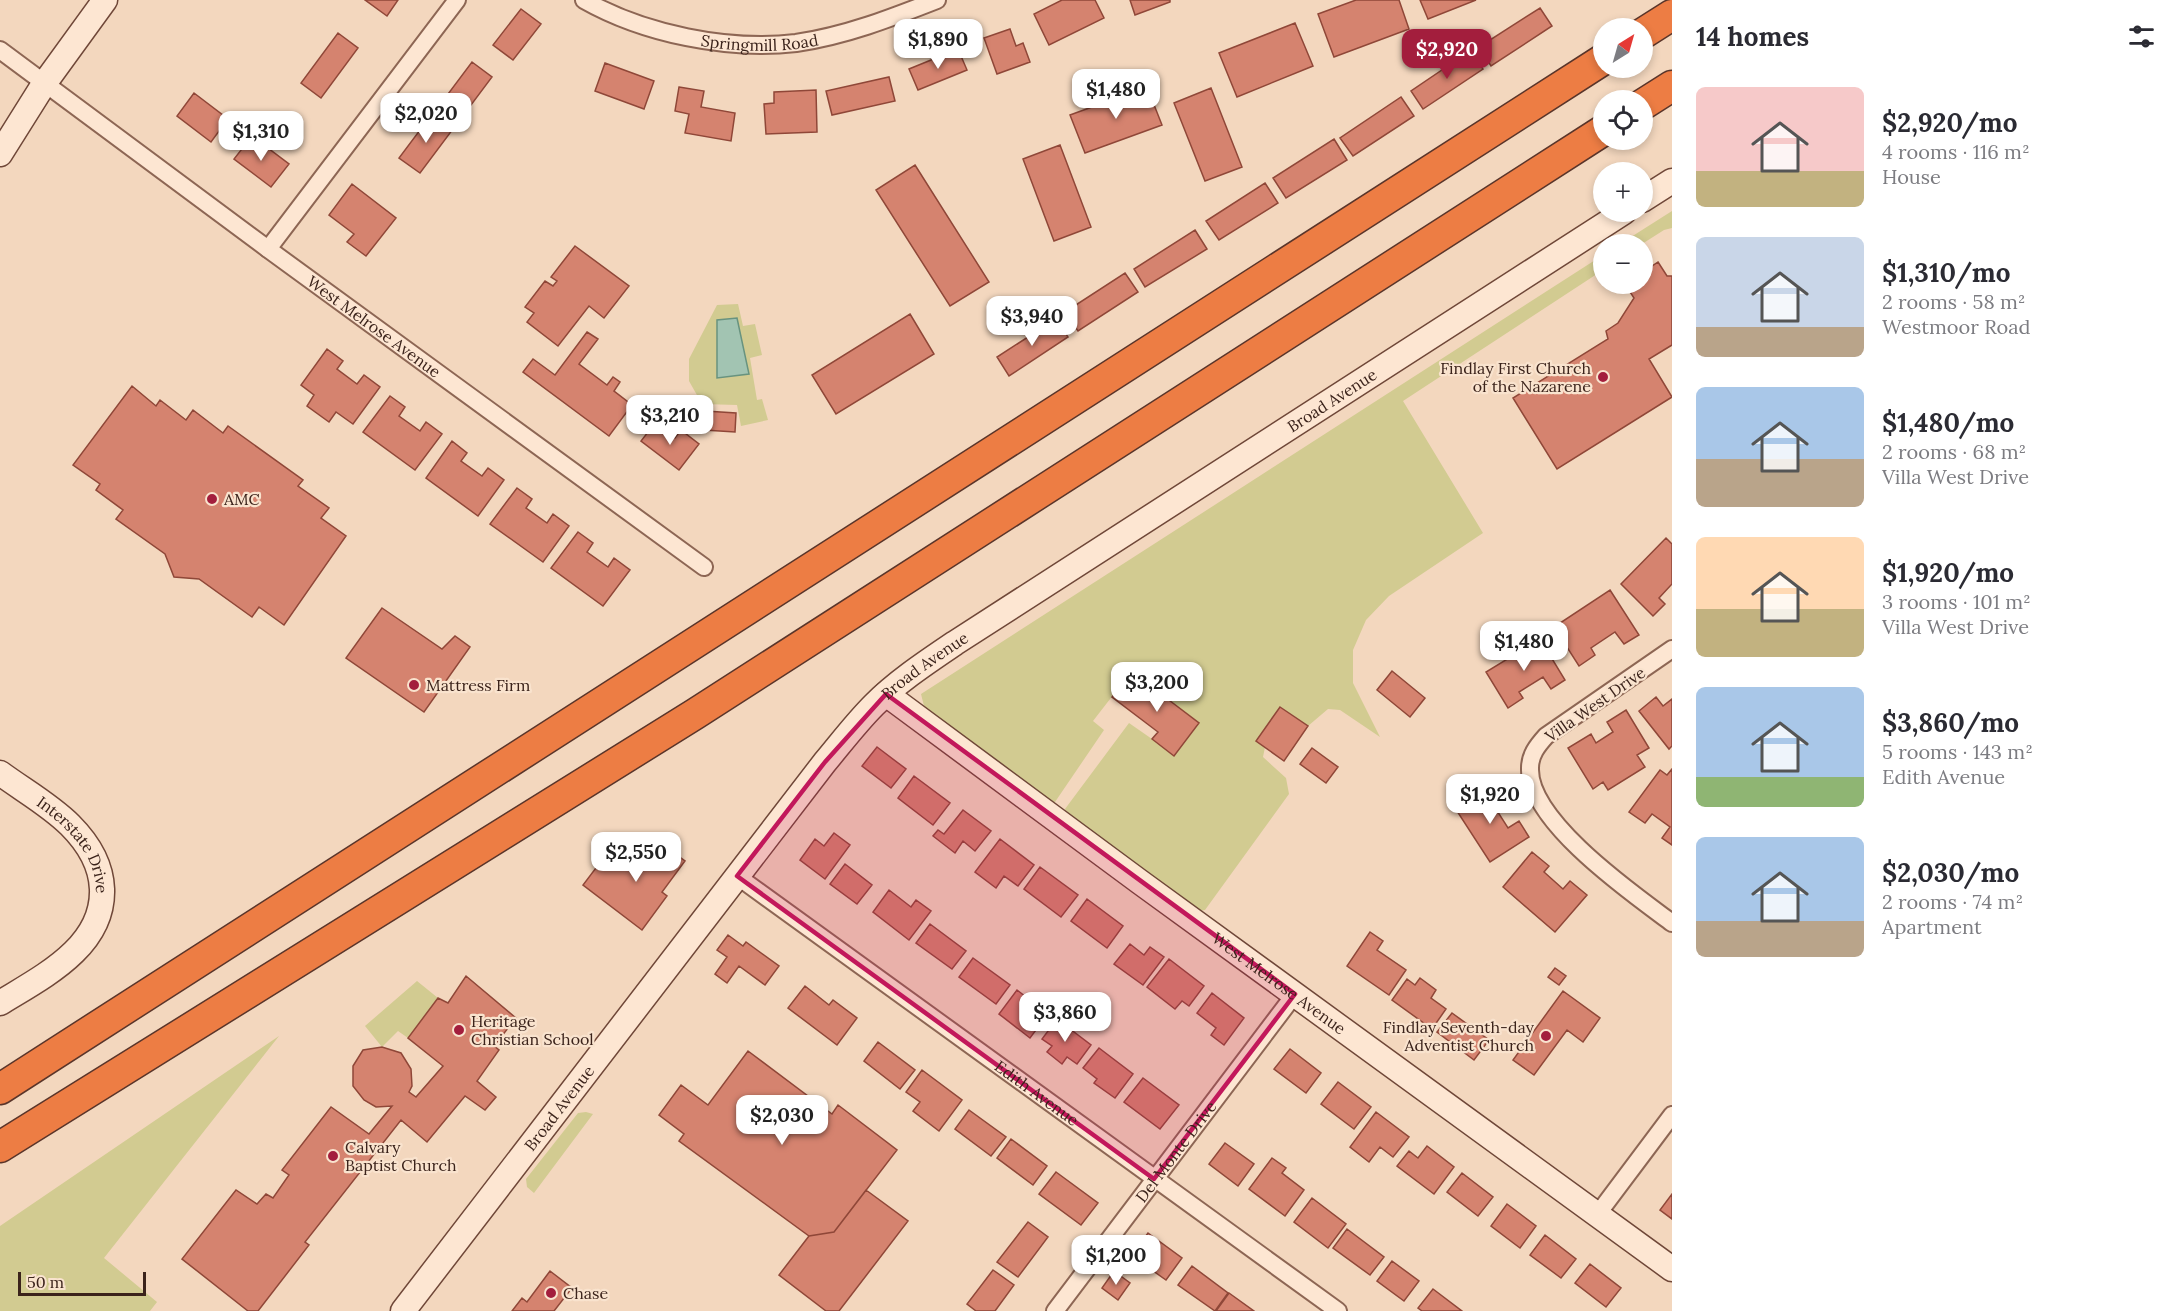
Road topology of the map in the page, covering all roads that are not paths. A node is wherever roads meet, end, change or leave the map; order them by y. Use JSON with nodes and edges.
{"nodes":[{"id":1,"x":105,"y":0,"type":"edge"},
{"id":2,"x":457,"y":0,"type":"edge"},
{"id":3,"x":584,"y":0,"type":"edge"},
{"id":4,"x":937,"y":0,"type":"edge"},
{"id":5,"x":1672,"y":15,"type":"edge"},
{"id":6,"x":1653,"y":27,"type":"edge"},
{"id":7,"x":0,"y":51,"type":"edge"},
{"id":8,"x":1593,"y":66,"type":"edge"},
{"id":9,"x":44,"y":84,"type":"junction"},
{"id":10,"x":1672,"y":86,"type":"edge"},
{"id":11,"x":1653,"y":98,"type":"edge"},
{"id":12,"x":1593,"y":137,"type":"edge"},
{"id":13,"x":0,"y":154,"type":"edge"},
{"id":14,"x":1672,"y":181,"type":"edge"},
{"id":15,"x":1653,"y":193,"type":"edge"},
{"id":16,"x":1608,"y":222,"type":"edge"},
{"id":17,"x":268,"y":249,"type":"junction"},
{"id":18,"x":704,"y":567,"type":"dead end"},
{"id":19,"x":1672,"y":649,"type":"edge"},
{"id":20,"x":886,"y":694,"type":"junction"},
{"id":21,"x":0,"y":773,"type":"edge"},
{"id":22,"x":737,"y":876,"type":"junction"},
{"id":23,"x":1672,"y":923,"type":"edge"},
{"id":24,"x":1295,"y":994,"type":"junction"},
{"id":25,"x":0,"y":1003,"type":"edge"},
{"id":26,"x":0,"y":1089,"type":"edge"},
{"id":27,"x":1672,"y":1115,"type":"edge"},
{"id":28,"x":0,"y":1147,"type":"edge"},
{"id":29,"x":1154,"y":1179,"type":"junction"},
{"id":30,"x":1597,"y":1215,"type":"junction"},
{"id":31,"x":1672,"y":1269,"type":"edge"},
{"id":32,"x":402,"y":1311,"type":"edge"},
{"id":33,"x":1055,"y":1311,"type":"edge"},
{"id":34,"x":1338,"y":1311,"type":"edge"}],
"edges":[{"from":1,"to":9,"type":"main road"},
{"from":2,"to":17,"type":"street"},
{"from":3,"to":4,"type":"street","name":"Springmill Road"},
{"from":5,"to":6,"type":"highway"},
{"from":7,"to":9,"type":"street","name":"West Melrose Avenue"},
{"from":8,"to":26,"type":"highway"},
{"from":9,"to":13,"type":"main road"},
{"from":9,"to":17,"type":"street","name":"West Melrose Avenue"},
{"from":10,"to":11,"type":"highway"},
{"from":12,"to":28,"type":"highway"},
{"from":14,"to":15,"type":"main road"},
{"from":16,"to":20,"type":"main road","name":"Broad Avenue"},
{"from":17,"to":18,"type":"street","name":"West Melrose Avenue"},
{"from":19,"to":23,"type":"street","name":"Villa West Drive"},
{"from":20,"to":22,"type":"main road","name":"Broad Avenue"},
{"from":20,"to":24,"type":"main road","name":"West Melrose Avenue"},
{"from":21,"to":25,"type":"main road","name":"Interstate Drive"},
{"from":22,"to":29,"type":"street","name":"Edith Avenue"},
{"from":22,"to":32,"type":"main road","name":"Broad Avenue"},
{"from":24,"to":29,"type":"street","name":"Del Monte Drive"},
{"from":24,"to":30,"type":"main road","name":"West Melrose Avenue"},
{"from":27,"to":30,"type":"street"},
{"from":29,"to":33,"type":"street","name":"Del Monte Drive"},
{"from":29,"to":34,"type":"street","name":"Edith Avenue"},
{"from":30,"to":31,"type":"main road","name":"West Melrose Avenue"}]}
